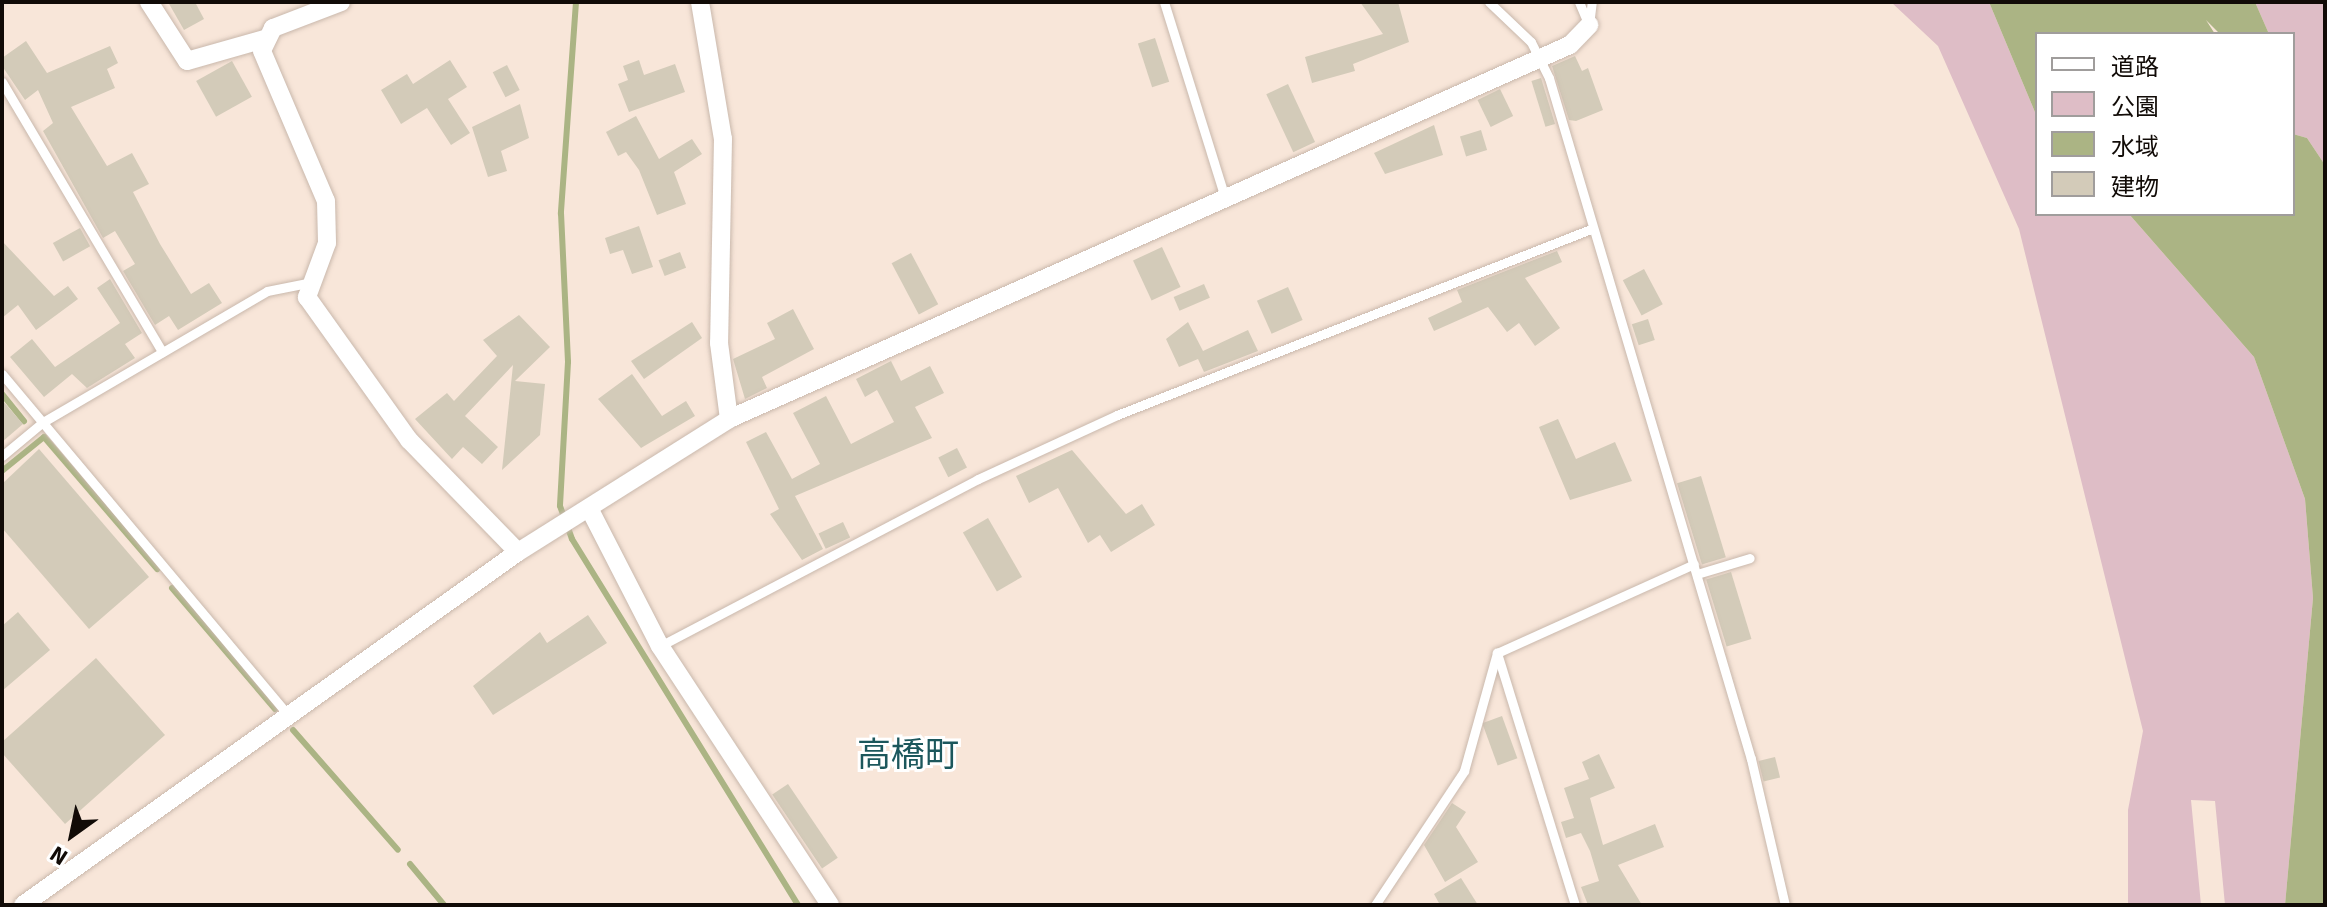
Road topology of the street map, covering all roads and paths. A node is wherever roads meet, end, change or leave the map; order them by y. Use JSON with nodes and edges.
{"nodes":[{"id":1,"x":149,"y":2,"type":"edge"},
{"id":2,"x":341,"y":2,"type":"edge"},
{"id":3,"x":700,"y":2,"type":"edge"},
{"id":4,"x":1164,"y":2,"type":"edge"},
{"id":5,"x":1489,"y":2,"type":"edge"},
{"id":6,"x":1579,"y":2,"type":"edge"},
{"id":7,"x":1592,"y":2,"type":"edge"},
{"id":8,"x":1589,"y":25,"type":"junction"},
{"id":9,"x":264,"y":39,"type":"junction"},
{"id":10,"x":1539,"y":58,"type":"junction"},
{"id":11,"x":2,"y":82,"type":"edge"},
{"id":12,"x":1226,"y":201,"type":"junction"},
{"id":13,"x":1591,"y":229,"type":"junction"},
{"id":14,"x":307,"y":283,"type":"junction"},
{"id":15,"x":162,"y":352,"type":"junction"},
{"id":16,"x":2,"y":374,"type":"edge"},
{"id":17,"x":729,"y":419,"type":"junction"},
{"id":18,"x":43,"y":422,"type":"junction"},
{"id":19,"x":2,"y":456,"type":"edge"},
{"id":20,"x":583,"y":512,"type":"junction"},
{"id":21,"x":518,"y":552,"type":"junction"},
{"id":22,"x":1750,"y":558,"type":"dead end"},
{"id":23,"x":1695,"y":569,"type":"junction"},
{"id":24,"x":660,"y":646,"type":"junction"},
{"id":25,"x":1497,"y":653,"type":"junction"},
{"id":26,"x":290,"y":717,"type":"junction"},
{"id":27,"x":23,"y":905,"type":"edge"},
{"id":28,"x":830,"y":905,"type":"edge"},
{"id":29,"x":1375,"y":905,"type":"edge"},
{"id":30,"x":1575,"y":905,"type":"edge"},
{"id":31,"x":1785,"y":905,"type":"edge"}],
"edges":[{"from":1,"to":9,"type":"street"},
{"from":2,"to":9,"type":"street"},
{"from":3,"to":17,"type":"street"},
{"from":4,"to":12,"type":"lane"},
{"from":5,"to":10,"type":"lane"},
{"from":6,"to":8,"type":"lane"},
{"from":7,"to":8,"type":"lane"},
{"from":8,"to":10,"type":"street"},
{"from":9,"to":14,"type":"street"},
{"from":10,"to":12,"type":"street"},
{"from":10,"to":13,"type":"lane"},
{"from":11,"to":15,"type":"lane"},
{"from":12,"to":17,"type":"street"},
{"from":13,"to":23,"type":"lane"},
{"from":13,"to":24,"type":"lane"},
{"from":14,"to":15,"type":"lane"},
{"from":14,"to":21,"type":"street"},
{"from":15,"to":18,"type":"lane"},
{"from":16,"to":18,"type":"lane"},
{"from":17,"to":20,"type":"street"},
{"from":18,"to":19,"type":"lane"},
{"from":18,"to":26,"type":"lane"},
{"from":20,"to":21,"type":"street"},
{"from":20,"to":24,"type":"street"},
{"from":21,"to":26,"type":"street"},
{"from":22,"to":23,"type":"lane"},
{"from":23,"to":25,"type":"lane"},
{"from":23,"to":31,"type":"lane"},
{"from":24,"to":28,"type":"street"},
{"from":25,"to":29,"type":"lane"},
{"from":25,"to":30,"type":"lane"},
{"from":26,"to":27,"type":"street"}]}
